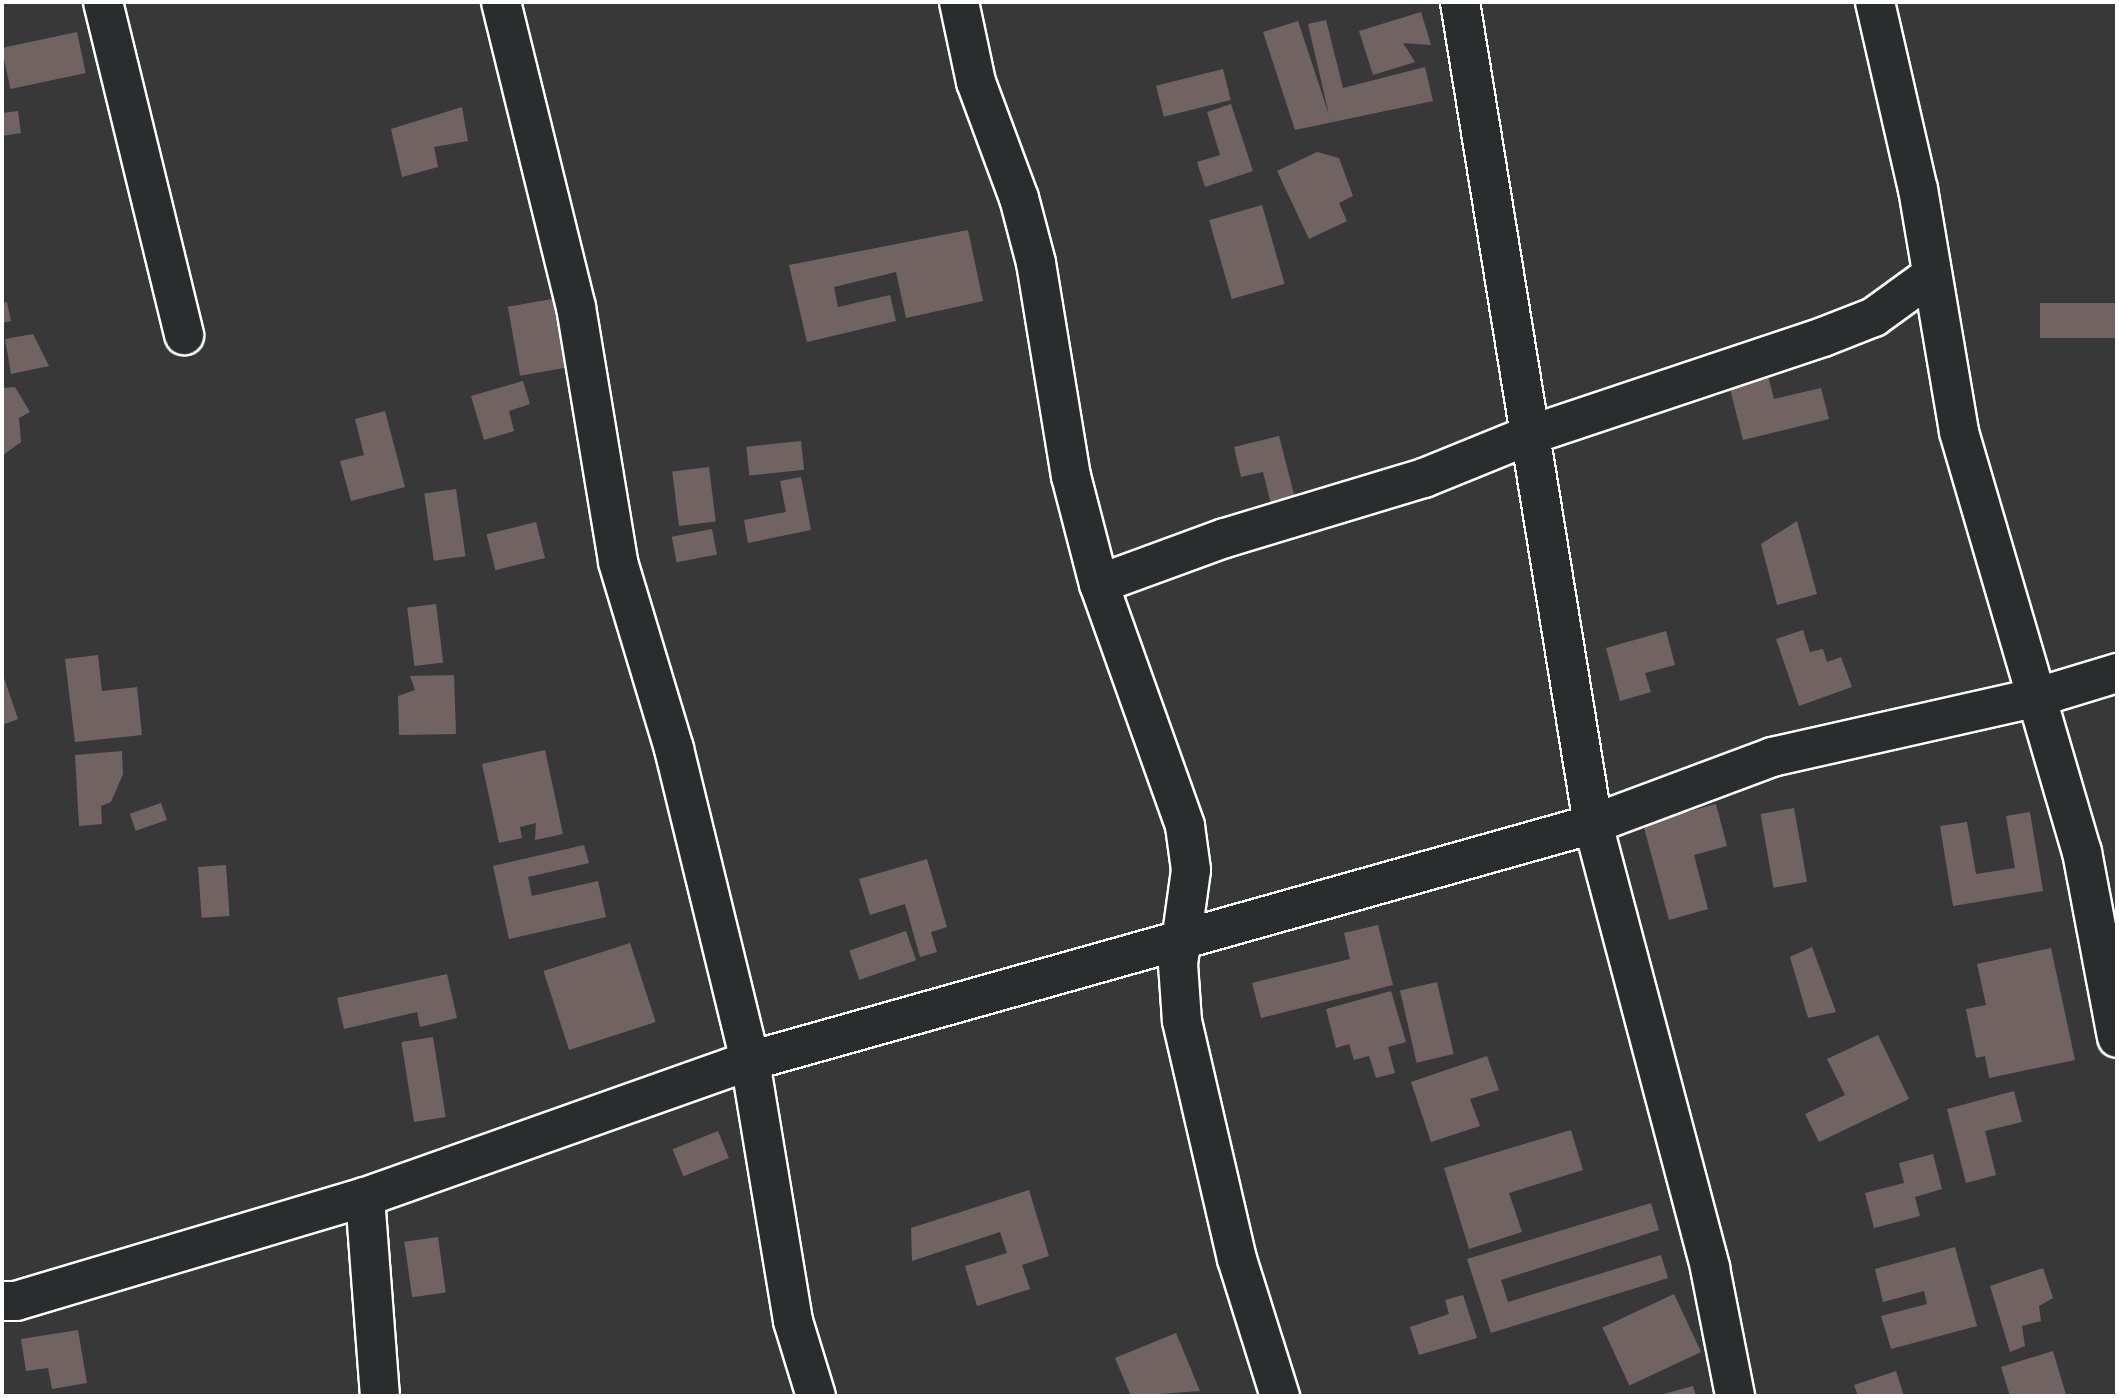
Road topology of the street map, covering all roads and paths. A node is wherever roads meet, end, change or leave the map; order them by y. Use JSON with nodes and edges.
{"nodes":[{"id":1,"x":103,"y":2,"type":"edge"},
{"id":2,"x":501,"y":2,"type":"edge"},
{"id":3,"x":959,"y":2,"type":"edge"},
{"id":4,"x":1460,"y":2,"type":"edge"},
{"id":5,"x":1875,"y":2,"type":"edge"},
{"id":6,"x":1929,"y":277,"type":"junction"},
{"id":7,"x":184,"y":335,"type":"dead end"},
{"id":8,"x":1530,"y":435,"type":"junction"},
{"id":9,"x":1099,"y":584,"type":"junction"},
{"id":10,"x":2117,"y":673,"type":"edge"},
{"id":11,"x":2038,"y":697,"type":"junction"},
{"id":12,"x":1593,"y":824,"type":"junction"},
{"id":13,"x":1182,"y":937,"type":"junction"},
{"id":14,"x":2117,"y":1038,"type":"edge"},
{"id":15,"x":750,"y":1061,"type":"junction"},
{"id":16,"x":365,"y":1197,"type":"junction"},
{"id":17,"x":2,"y":1301,"type":"edge"},
{"id":18,"x":380,"y":1396,"type":"edge"},
{"id":19,"x":816,"y":1396,"type":"edge"},
{"id":20,"x":1280,"y":1396,"type":"edge"},
{"id":21,"x":1735,"y":1396,"type":"edge"}],
"edges":[{"from":1,"to":7,"type":"street"},
{"from":2,"to":15,"type":"street"},
{"from":3,"to":9,"type":"street"},
{"from":4,"to":8,"type":"street"},
{"from":5,"to":6,"type":"street"},
{"from":6,"to":8,"type":"street"},
{"from":6,"to":11,"type":"street"},
{"from":8,"to":9,"type":"street"},
{"from":8,"to":12,"type":"street"},
{"from":9,"to":13,"type":"street"},
{"from":10,"to":11,"type":"street"},
{"from":11,"to":12,"type":"street"},
{"from":11,"to":14,"type":"street"},
{"from":12,"to":13,"type":"street"},
{"from":12,"to":21,"type":"street"},
{"from":13,"to":15,"type":"street"},
{"from":13,"to":20,"type":"street"},
{"from":15,"to":16,"type":"street"},
{"from":15,"to":19,"type":"street"},
{"from":16,"to":17,"type":"street"},
{"from":16,"to":18,"type":"street"}]}
